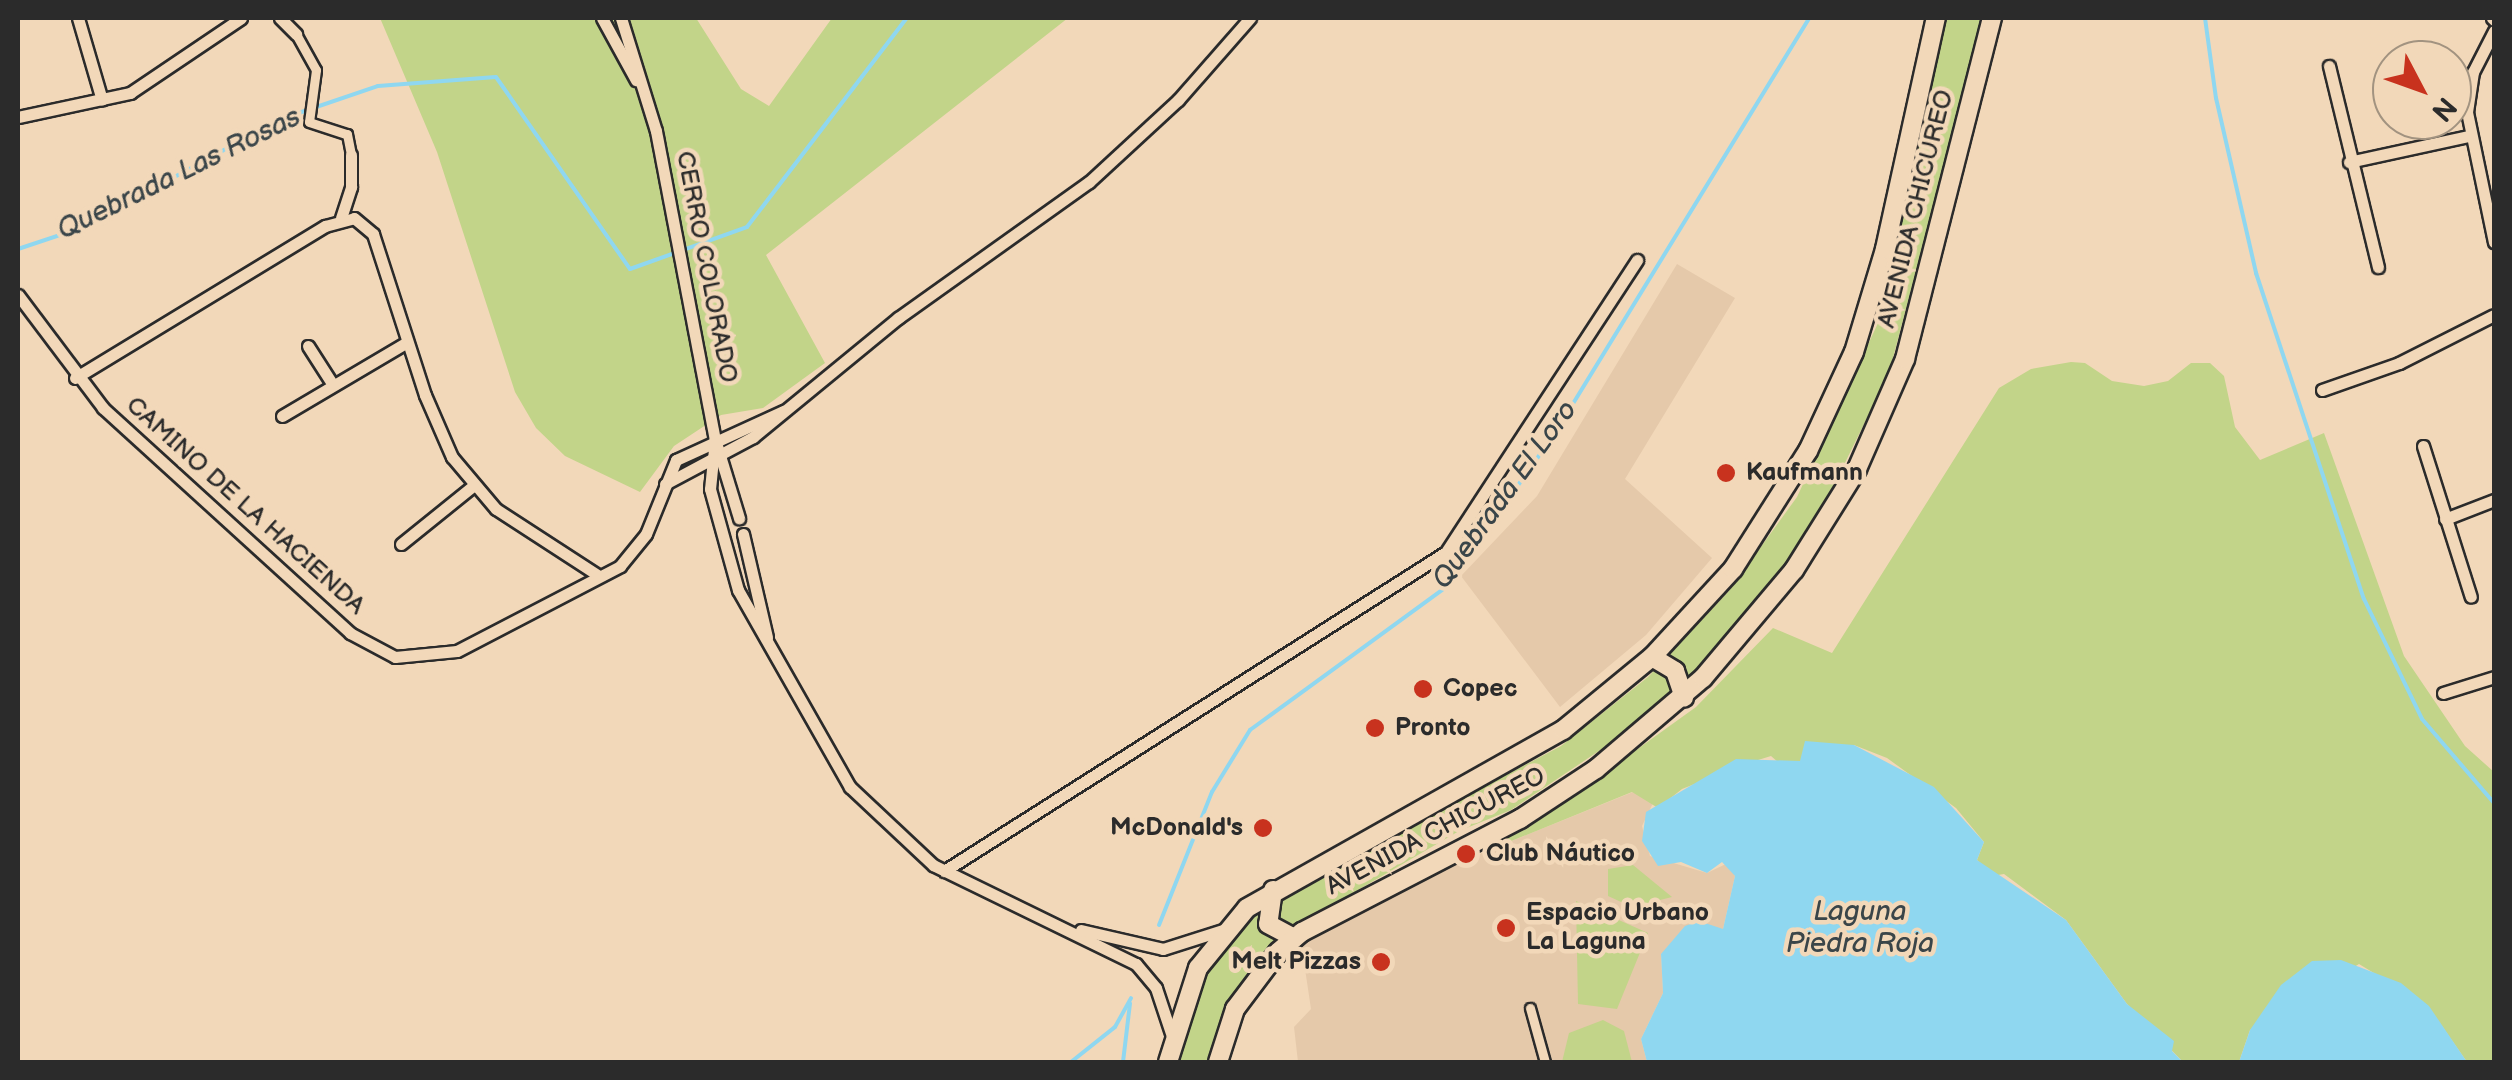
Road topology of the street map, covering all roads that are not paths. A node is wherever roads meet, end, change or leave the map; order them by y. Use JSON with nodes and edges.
{"nodes":[{"id":1,"x":78,"y":18,"type":"edge"},
{"id":2,"x":240,"y":18,"type":"edge"},
{"id":3,"x":280,"y":18,"type":"edge"},
{"id":4,"x":602,"y":18,"type":"edge"},
{"id":5,"x":622,"y":18,"type":"edge"},
{"id":6,"x":1250,"y":18,"type":"edge"},
{"id":7,"x":1936,"y":18,"type":"edge"},
{"id":8,"x":1992,"y":18,"type":"edge"},
{"id":9,"x":2494,"y":31,"type":"edge"},
{"id":10,"x":296,"y":34,"type":"joint"},
{"id":11,"x":2329,"y":66,"type":"dead end"},
{"id":12,"x":2472,"y":85,"type":"edge"},
{"id":13,"x":102,"y":100,"type":"junction"},
{"id":14,"x":649,"y":104,"type":"junction"},
{"id":15,"x":18,"y":117,"type":"edge"},
{"id":16,"x":2450,"y":140,"type":"edge"},
{"id":17,"x":2469,"y":140,"type":"edge"},
{"id":18,"x":351,"y":155,"type":"joint"},
{"id":19,"x":2350,"y":162,"type":"junction"},
{"id":20,"x":341,"y":218,"type":"junction"},
{"id":21,"x":2494,"y":242,"type":"edge"},
{"id":22,"x":1636,"y":260,"type":"dead end"},
{"id":23,"x":2378,"y":267,"type":"dead end"},
{"id":24,"x":18,"y":295,"type":"edge"},
{"id":25,"x":2494,"y":315,"type":"edge"},
{"id":26,"x":406,"y":342,"type":"junction"},
{"id":27,"x":308,"y":346,"type":"dead end"},
{"id":28,"x":74,"y":378,"type":"junction"},
{"id":29,"x":334,"y":385,"type":"junction"},
{"id":30,"x":2322,"y":390,"type":"dead end"},
{"id":31,"x":783,"y":411,"type":"junction"},
{"id":32,"x":282,"y":416,"type":"dead end"},
{"id":33,"x":715,"y":439,"type":"junction"},
{"id":34,"x":2422,"y":446,"type":"dead end"},
{"id":35,"x":715,"y":457,"type":"junction"},
{"id":36,"x":474,"y":486,"type":"junction"},
{"id":37,"x":662,"y":486,"type":"junction"},
{"id":38,"x":2494,"y":500,"type":"edge"},
{"id":39,"x":739,"y":518,"type":"dead end"},
{"id":40,"x":2445,"y":519,"type":"junction"},
{"id":41,"x":744,"y":534,"type":"dead end"},
{"id":42,"x":400,"y":544,"type":"dead end"},
{"id":43,"x":748,"y":549,"type":"junction"},
{"id":44,"x":727,"y":557,"type":"junction"},
{"id":45,"x":599,"y":576,"type":"junction"},
{"id":46,"x":2471,"y":597,"type":"dead end"},
{"id":47,"x":768,"y":646,"type":"junction"},
{"id":48,"x":1652,"y":657,"type":"junction"},
{"id":49,"x":2494,"y":678,"type":"edge"},
{"id":50,"x":2443,"y":693,"type":"dead end"},
{"id":51,"x":1684,"y":697,"type":"junction"},
{"id":52,"x":944,"y":871,"type":"junction"},
{"id":53,"x":1272,"y":890,"type":"junction"},
{"id":54,"x":1052,"y":922,"type":"junction"},
{"id":55,"x":1226,"y":929,"type":"junction"},
{"id":56,"x":1294,"y":938,"type":"junction"},
{"id":57,"x":1530,"y":1008,"type":"dead end"},
{"id":58,"x":1172,"y":1036,"type":"junction"},
{"id":59,"x":1168,"y":1062,"type":"edge"},
{"id":60,"x":1218,"y":1062,"type":"edge"},
{"id":61,"x":1545,"y":1062,"type":"edge"}],
"edges":[{"from":1,"to":13,"type":"street"},
{"from":2,"to":13,"type":"street"},
{"from":3,"to":10,"type":"street"},
{"from":4,"to":14,"type":"street","name":"CERRO COLORADO"},
{"from":5,"to":14,"type":"street","name":"CERRO COLORADO"},
{"from":6,"to":31,"type":"street","name":"CAMINO DE LA HACIENDA"},
{"from":7,"to":48,"type":"main road","name":"AVENIDA CHICUREO"},
{"from":8,"to":51,"type":"main road","name":"AVENIDA CHICUREO"},
{"from":9,"to":12,"type":"street"},
{"from":10,"to":18,"type":"street"},
{"from":11,"to":19,"type":"street"},
{"from":13,"to":15,"type":"street"},
{"from":14,"to":33,"type":"street","name":"CERRO COLORADO"},
{"from":16,"to":19,"type":"street"},
{"from":17,"to":21,"type":"street"},
{"from":18,"to":20,"type":"street"},
{"from":19,"to":23,"type":"street"},
{"from":20,"to":26,"type":"street"},
{"from":20,"to":28,"type":"street"},
{"from":22,"to":52,"type":"street"},
{"from":24,"to":28,"type":"street","name":"CAMINO DE LA HACIENDA"},
{"from":25,"to":30,"type":"street"},
{"from":26,"to":29,"type":"street"},
{"from":26,"to":36,"type":"street"},
{"from":27,"to":29,"type":"street"},
{"from":28,"to":45,"type":"street","name":"CAMINO DE LA HACIENDA"},
{"from":29,"to":32,"type":"street"},
{"from":31,"to":33,"type":"street","name":"CAMINO DE LA HACIENDA"},
{"from":31,"to":35,"type":"street","name":"CAMINO DE LA HACIENDA"},
{"from":33,"to":35,"type":"street","name":"CERRO COLORADO"},
{"from":33,"to":37,"type":"street","name":"CAMINO DE LA HACIENDA"},
{"from":34,"to":40,"type":"street"},
{"from":35,"to":37,"type":"street","name":"CAMINO DE LA HACIENDA"},
{"from":35,"to":39,"type":"street","name":"CERRO COLORADO"},
{"from":35,"to":44,"type":"street","name":"CERRO COLORADO"},
{"from":36,"to":42,"type":"street"},
{"from":36,"to":45,"type":"street"},
{"from":37,"to":45,"type":"street","name":"CAMINO DE LA HACIENDA"},
{"from":38,"to":40,"type":"street"},
{"from":40,"to":46,"type":"street"},
{"from":41,"to":43,"type":"street","name":"CERRO COLORADO"},
{"from":43,"to":44,"type":"street"},
{"from":43,"to":47,"type":"street","name":"CERRO COLORADO"},
{"from":44,"to":47,"type":"street","name":"CERRO COLORADO"},
{"from":47,"to":52,"type":"street","name":"CERRO COLORADO"},
{"from":48,"to":51,"type":"main road"},
{"from":48,"to":53,"type":"main road","name":"AVENIDA CHICUREO"},
{"from":49,"to":50,"type":"street"},
{"from":51,"to":56,"type":"main road","name":"AVENIDA CHICUREO"},
{"from":52,"to":54,"type":"street","name":"CERRO COLORADO"},
{"from":53,"to":55,"type":"main road","name":"AVENIDA CHICUREO"},
{"from":53,"to":56,"type":"main road"},
{"from":54,"to":55,"type":"street","name":"CERRO COLORADO"},
{"from":54,"to":58,"type":"street","name":"CERRO COLORADO"},
{"from":55,"to":58,"type":"main road","name":"AVENIDA CHICUREO"},
{"from":56,"to":60,"type":"main road","name":"AVENIDA CHICUREO"},
{"from":57,"to":61,"type":"street"},
{"from":58,"to":59,"type":"main road","name":"AVENIDA CHICUREO"}]}
